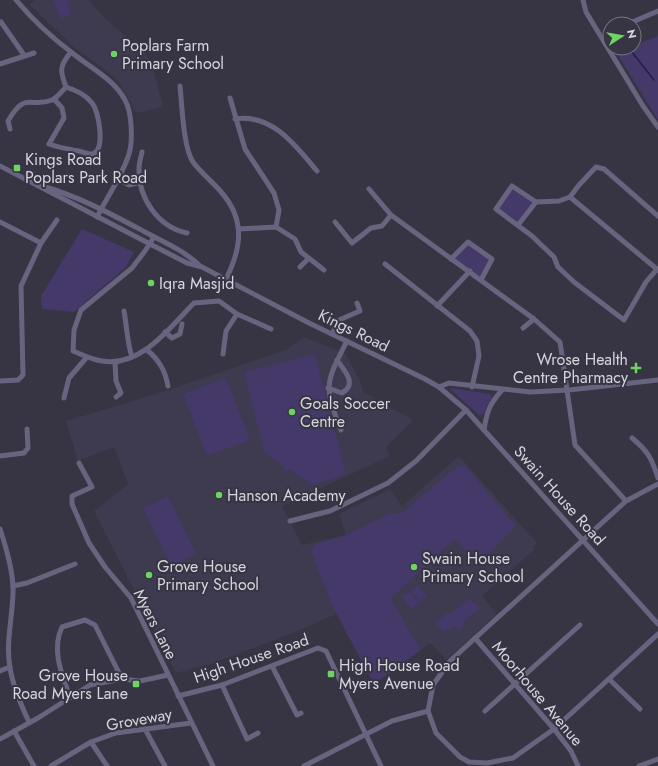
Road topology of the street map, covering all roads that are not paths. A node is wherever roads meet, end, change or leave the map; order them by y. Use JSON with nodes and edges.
{"nodes":[{"id":1,"x":16,"y":0,"type":"edge"},
{"id":2,"x":583,"y":0,"type":"edge"},
{"id":3,"x":658,"y":11,"type":"edge"},
{"id":4,"x":642,"y":18,"type":"edge"},
{"id":5,"x":1,"y":22,"type":"dead end"},
{"id":6,"x":71,"y":52,"type":"junction"},
{"id":7,"x":34,"y":53,"type":"dead end"},
{"id":8,"x":24,"y":55,"type":"junction"},
{"id":9,"x":0,"y":64,"type":"edge"},
{"id":10,"x":180,"y":86,"type":"dead end"},
{"id":11,"x":66,"y":87,"type":"junction"},
{"id":12,"x":230,"y":98,"type":"dead end"},
{"id":13,"x":54,"y":99,"type":"junction"},
{"id":14,"x":235,"y":119,"type":"junction"},
{"id":15,"x":658,"y":127,"type":"edge"},
{"id":16,"x":10,"y":129,"type":"dead end"},
{"id":17,"x":142,"y":152,"type":"dead end"},
{"id":18,"x":0,"y":166,"type":"edge"},
{"id":19,"x":317,"y":170,"type":"dead end"},
{"id":20,"x":117,"y":179,"type":"junction"},
{"id":21,"x":141,"y":182,"type":"junction"},
{"id":22,"x":37,"y":185,"type":"junction"},
{"id":23,"x":369,"y":189,"type":"dead end"},
{"id":24,"x":570,"y":197,"type":"junction"},
{"id":25,"x":536,"y":202,"type":"junction"},
{"id":26,"x":100,"y":210,"type":"junction"},
{"id":27,"x":391,"y":215,"type":"junction"},
{"id":28,"x":658,"y":216,"type":"edge"},
{"id":29,"x":97,"y":217,"type":"junction"},
{"id":30,"x":56,"y":220,"type":"dead end"},
{"id":31,"x":0,"y":222,"type":"edge"},
{"id":32,"x":335,"y":222,"type":"dead end"},
{"id":33,"x":518,"y":225,"type":"junction"},
{"id":34,"x":276,"y":227,"type":"junction"},
{"id":35,"x":239,"y":229,"type":"junction"},
{"id":36,"x":187,"y":233,"type":"dead end"},
{"id":37,"x":154,"y":237,"type":"junction"},
{"id":38,"x":41,"y":243,"type":"junction"},
{"id":39,"x":150,"y":244,"type":"junction"},
{"id":40,"x":308,"y":259,"type":"junction"},
{"id":41,"x":452,"y":259,"type":"junction"},
{"id":42,"x":385,"y":264,"type":"dead end"},
{"id":43,"x":202,"y":267,"type":"junction"},
{"id":44,"x":300,"y":267,"type":"dead end"},
{"id":45,"x":324,"y":270,"type":"dead end"},
{"id":46,"x":657,"y":270,"type":"edge"},
{"id":47,"x":470,"y":271,"type":"junction"},
{"id":48,"x":226,"y":279,"type":"junction"},
{"id":49,"x":481,"y":280,"type":"junction"},
{"id":50,"x":357,"y":303,"type":"dead end"},
{"id":51,"x":437,"y":306,"type":"junction"},
{"id":52,"x":124,"y":311,"type":"dead end"},
{"id":53,"x":237,"y":314,"type":"junction"},
{"id":54,"x":534,"y":319,"type":"junction"},
{"id":55,"x":182,"y":324,"type":"dead end"},
{"id":56,"x":523,"y":328,"type":"dead end"},
{"id":57,"x":271,"y":329,"type":"dead end"},
{"id":58,"x":165,"y":332,"type":"junction"},
{"id":59,"x":332,"y":334,"type":"junction"},
{"id":60,"x":347,"y":341,"type":"junction"},
{"id":61,"x":147,"y":350,"type":"junction"},
{"id":62,"x":223,"y":354,"type":"dead end"},
{"id":63,"x":87,"y":357,"type":"junction"},
{"id":64,"x":132,"y":357,"type":"junction"},
{"id":65,"x":337,"y":360,"type":"junction"},
{"id":66,"x":115,"y":362,"type":"junction"},
{"id":67,"x":658,"y":380,"type":"edge"},
{"id":68,"x":0,"y":381,"type":"edge"},
{"id":69,"x":168,"y":386,"type":"dead end"},
{"id":70,"x":439,"y":387,"type":"junction"},
{"id":71,"x":472,"y":387,"type":"junction"},
{"id":72,"x":328,"y":388,"type":"junction"},
{"id":73,"x":502,"y":390,"type":"junction"},
{"id":74,"x":569,"y":390,"type":"junction"},
{"id":75,"x":66,"y":392,"type":"junction"},
{"id":76,"x":73,"y":392,"type":"dead end"},
{"id":77,"x":116,"y":397,"type":"dead end"},
{"id":78,"x":64,"y":398,"type":"dead end"},
{"id":79,"x":466,"y":410,"type":"junction"},
{"id":80,"x":27,"y":430,"type":"dead end"},
{"id":81,"x":341,"y":430,"type":"dead end"},
{"id":82,"x":484,"y":430,"type":"junction"},
{"id":83,"x":632,"y":438,"type":"dead end"},
{"id":84,"x":0,"y":456,"type":"edge"},
{"id":85,"x":79,"y":463,"type":"dead end"},
{"id":86,"x":658,"y":478,"type":"edge"},
{"id":87,"x":658,"y":484,"type":"edge"},
{"id":88,"x":626,"y":501,"type":"junction"},
{"id":89,"x":290,"y":521,"type":"dead end"},
{"id":90,"x":0,"y":529,"type":"edge"},
{"id":91,"x":582,"y":540,"type":"junction"},
{"id":92,"x":75,"y":564,"type":"dead end"},
{"id":93,"x":13,"y":586,"type":"junction"},
{"id":94,"x":658,"y":624,"type":"edge"},
{"id":95,"x":580,"y":625,"type":"dead end"},
{"id":96,"x":658,"y":634,"type":"edge"},
{"id":97,"x":475,"y":638,"type":"junction"},
{"id":98,"x":272,"y":666,"type":"junction"},
{"id":99,"x":10,"y":667,"type":"junction"},
{"id":100,"x":0,"y":671,"type":"edge"},
{"id":101,"x":168,"y":675,"type":"junction"},
{"id":102,"x":122,"y":679,"type":"junction"},
{"id":103,"x":609,"y":679,"type":"junction"},
{"id":104,"x":516,"y":684,"type":"junction"},
{"id":105,"x":222,"y":685,"type":"junction"},
{"id":106,"x":178,"y":696,"type":"junction"},
{"id":107,"x":70,"y":697,"type":"junction"},
{"id":108,"x":640,"y":709,"type":"dead end"},
{"id":109,"x":428,"y":711,"type":"junction"},
{"id":110,"x":485,"y":711,"type":"dead end"},
{"id":111,"x":301,"y":713,"type":"dead end"},
{"id":112,"x":29,"y":722,"type":"junction"},
{"id":113,"x":191,"y":723,"type":"junction"},
{"id":114,"x":144,"y":729,"type":"junction"},
{"id":115,"x":554,"y":729,"type":"junction"},
{"id":116,"x":14,"y":731,"type":"junction"},
{"id":117,"x":258,"y":734,"type":"dead end"},
{"id":118,"x":366,"y":736,"type":"junction"},
{"id":119,"x":0,"y":738,"type":"edge"},
{"id":120,"x":91,"y":742,"type":"junction"},
{"id":121,"x":658,"y":759,"type":"edge"},
{"id":122,"x":468,"y":764,"type":"edge"},
{"id":123,"x":34,"y":766,"type":"edge"},
{"id":124,"x":51,"y":766,"type":"edge"},
{"id":125,"x":107,"y":766,"type":"edge"},
{"id":126,"x":165,"y":766,"type":"edge"},
{"id":127,"x":213,"y":766,"type":"edge"},
{"id":128,"x":304,"y":766,"type":"edge"},
{"id":129,"x":381,"y":766,"type":"edge"},
{"id":130,"x":578,"y":766,"type":"edge"},
{"id":131,"x":640,"y":766,"type":"edge"}],
"edges":[{"from":1,"to":6,"type":"street"},
{"from":2,"to":15,"type":"street"},
{"from":3,"to":4,"type":"street"},
{"from":5,"to":8,"type":"street"},
{"from":6,"to":11,"type":"street"},
{"from":6,"to":20,"type":"street"},
{"from":7,"to":8,"type":"street"},
{"from":8,"to":9,"type":"street"},
{"from":10,"to":35,"type":"street"},
{"from":11,"to":13,"type":"street"},
{"from":11,"to":13,"type":"street"},
{"from":12,"to":14,"type":"street"},
{"from":13,"to":16,"type":"street"},
{"from":14,"to":19,"type":"street"},
{"from":14,"to":34,"type":"street"},
{"from":17,"to":21,"type":"street"},
{"from":18,"to":22,"type":"street","name":"Kings Road"},
{"from":20,"to":21,"type":"street"},
{"from":20,"to":26,"type":"street"},
{"from":21,"to":36,"type":"street"},
{"from":22,"to":26,"type":"street","name":"Kings Road"},
{"from":22,"to":29,"type":"street","name":"Kings Road"},
{"from":23,"to":27,"type":"street"},
{"from":24,"to":25,"type":"street"},
{"from":24,"to":28,"type":"street"},
{"from":24,"to":46,"type":"street"},
{"from":25,"to":33,"type":"street"},
{"from":25,"to":33,"type":"street"},
{"from":26,"to":29,"type":"street"},
{"from":26,"to":37,"type":"street","name":"Kings Road"},
{"from":27,"to":32,"type":"street"},
{"from":27,"to":41,"type":"street"},
{"from":29,"to":39,"type":"street","name":"Kings Road"},
{"from":30,"to":38,"type":"street"},
{"from":31,"to":38,"type":"street"},
{"from":33,"to":46,"type":"street"},
{"from":34,"to":35,"type":"street"},
{"from":34,"to":40,"type":"street"},
{"from":35,"to":48,"type":"street"},
{"from":37,"to":39,"type":"street"},
{"from":37,"to":43,"type":"street","name":"Kings Road"},
{"from":38,"to":68,"type":"street"},
{"from":39,"to":43,"type":"street","name":"Kings Road"},
{"from":39,"to":63,"type":"street"},
{"from":40,"to":44,"type":"street"},
{"from":40,"to":45,"type":"street"},
{"from":41,"to":47,"type":"street"},
{"from":41,"to":49,"type":"street"},
{"from":42,"to":51,"type":"street"},
{"from":43,"to":48,"type":"street","name":"Kings Road"},
{"from":47,"to":49,"type":"street"},
{"from":47,"to":51,"type":"street"},
{"from":48,"to":59,"type":"street","name":"Kings Road"},
{"from":49,"to":54,"type":"street"},
{"from":50,"to":59,"type":"street"},
{"from":51,"to":71,"type":"street"},
{"from":52,"to":64,"type":"street"},
{"from":53,"to":57,"type":"street"},
{"from":53,"to":58,"type":"street"},
{"from":53,"to":62,"type":"street"},
{"from":54,"to":56,"type":"street"},
{"from":54,"to":74,"type":"street"},
{"from":55,"to":58,"type":"street"},
{"from":58,"to":61,"type":"street"},
{"from":59,"to":60,"type":"street","name":"Kings Road"},
{"from":60,"to":65,"type":"street"},
{"from":60,"to":70,"type":"street","name":"Kings Road"},
{"from":61,"to":64,"type":"street"},
{"from":61,"to":69,"type":"street"},
{"from":63,"to":66,"type":"street"},
{"from":63,"to":75,"type":"street"},
{"from":64,"to":66,"type":"street"},
{"from":65,"to":72,"type":"street"},
{"from":65,"to":72,"type":"street"},
{"from":66,"to":77,"type":"street"},
{"from":67,"to":74,"type":"street"},
{"from":70,"to":71,"type":"street"},
{"from":70,"to":79,"type":"street","name":"Swain House Road"},
{"from":71,"to":73,"type":"street"},
{"from":72,"to":81,"type":"street"},
{"from":73,"to":74,"type":"street"},
{"from":73,"to":82,"type":"street"},
{"from":74,"to":88,"type":"street"},
{"from":75,"to":76,"type":"street"},
{"from":75,"to":78,"type":"street"},
{"from":79,"to":82,"type":"street","name":"Swain House Road"},
{"from":79,"to":89,"type":"street"},
{"from":80,"to":84,"type":"street"},
{"from":82,"to":91,"type":"street","name":"Swain House Road"},
{"from":83,"to":86,"type":"street"},
{"from":85,"to":101,"type":"street","name":"Myers Lane"},
{"from":87,"to":88,"type":"street"},
{"from":88,"to":91,"type":"street"},
{"from":90,"to":93,"type":"street"},
{"from":91,"to":94,"type":"street","name":"Swain House Road"},
{"from":91,"to":97,"type":"street"},
{"from":92,"to":93,"type":"street"},
{"from":93,"to":99,"type":"street"},
{"from":95,"to":104,"type":"street"},
{"from":96,"to":103,"type":"street"},
{"from":97,"to":104,"type":"street","name":"Moorhouse Avenue"},
{"from":97,"to":109,"type":"street"},
{"from":98,"to":105,"type":"street","name":"High House Road"},
{"from":98,"to":111,"type":"street"},
{"from":98,"to":118,"type":"street","name":"High House Road"},
{"from":99,"to":100,"type":"street"},
{"from":99,"to":112,"type":"street"},
{"from":101,"to":102,"type":"street"},
{"from":101,"to":106,"type":"street","name":"Myers Lane"},
{"from":102,"to":107,"type":"street"},
{"from":102,"to":107,"type":"street"},
{"from":103,"to":108,"type":"street"},
{"from":103,"to":115,"type":"street"},
{"from":104,"to":110,"type":"street"},
{"from":104,"to":115,"type":"street","name":"Moorhouse Avenue"},
{"from":105,"to":106,"type":"street","name":"High House Road"},
{"from":105,"to":117,"type":"street"},
{"from":106,"to":113,"type":"street","name":"Myers Lane"},
{"from":107,"to":112,"type":"street"},
{"from":109,"to":118,"type":"street"},
{"from":109,"to":122,"type":"street"},
{"from":112,"to":116,"type":"street"},
{"from":113,"to":114,"type":"street","name":"Groveway"},
{"from":113,"to":127,"type":"street","name":"Myers Lane"},
{"from":114,"to":120,"type":"street","name":"Groveway"},
{"from":114,"to":126,"type":"street"},
{"from":115,"to":122,"type":"street"},
{"from":115,"to":130,"type":"street","name":"Moorhouse Avenue"},
{"from":116,"to":119,"type":"street"},
{"from":116,"to":123,"type":"street"},
{"from":118,"to":128,"type":"street"},
{"from":118,"to":129,"type":"street","name":"High House Road"},
{"from":120,"to":124,"type":"street","name":"Groveway"},
{"from":120,"to":125,"type":"street"},
{"from":121,"to":131,"type":"street"}]}
